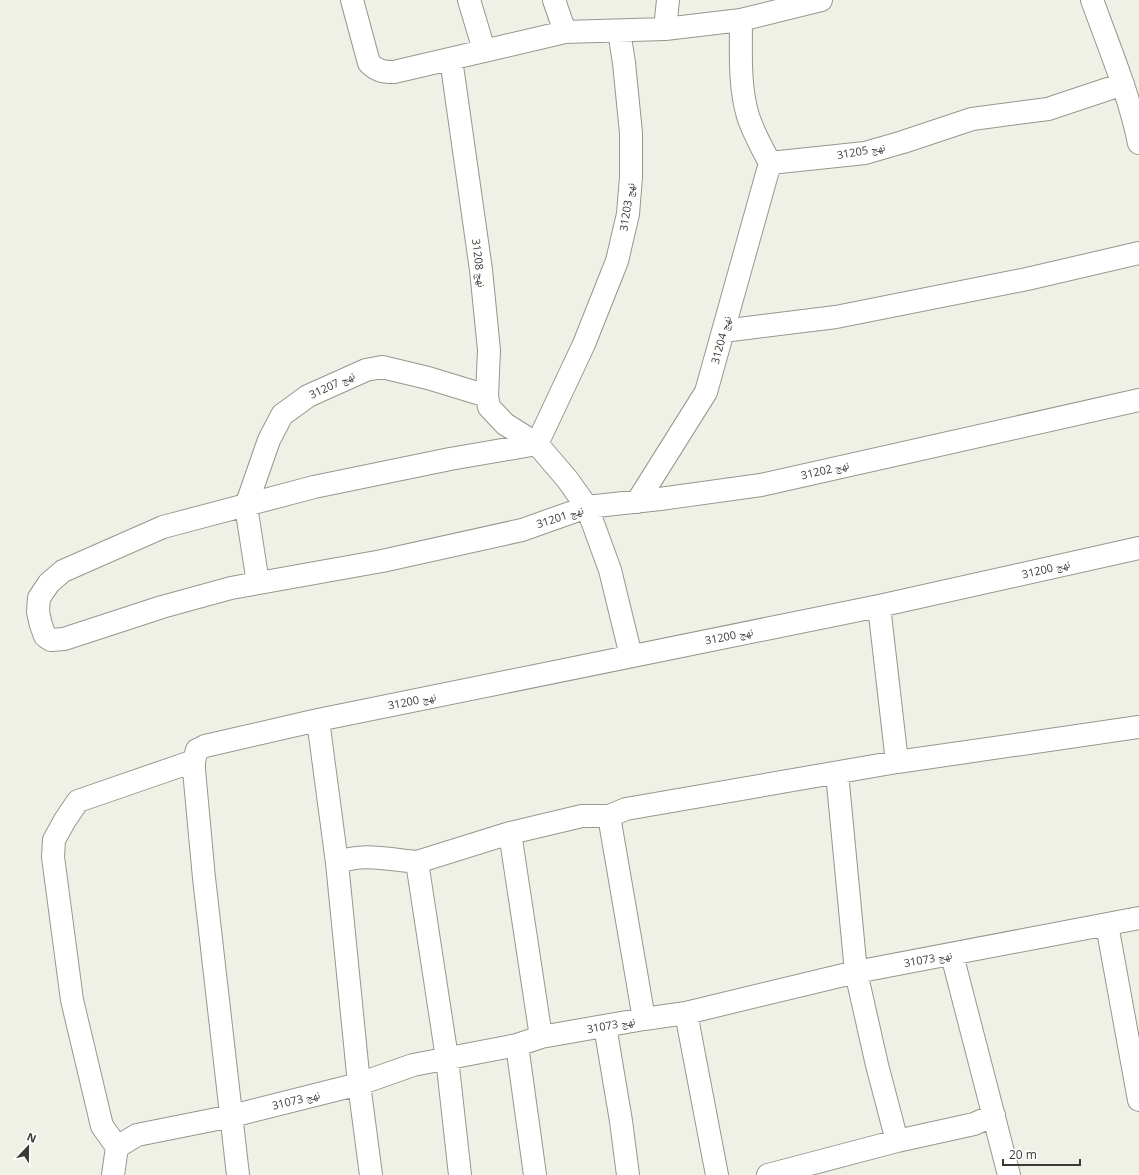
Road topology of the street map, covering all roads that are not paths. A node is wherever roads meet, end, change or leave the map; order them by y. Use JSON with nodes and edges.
{"nodes":[{"id":1,"x":352,"y":0,"type":"edge"},
{"id":2,"x":469,"y":0,"type":"edge"},
{"id":3,"x":554,"y":0,"type":"edge"},
{"id":4,"x":668,"y":0,"type":"edge"},
{"id":5,"x":821,"y":0,"type":"edge"},
{"id":6,"x":1092,"y":0,"type":"edge"},
{"id":7,"x":740,"y":20,"type":"junction"},
{"id":8,"x":665,"y":29,"type":"junction"},
{"id":9,"x":619,"y":31,"type":"junction"},
{"id":10,"x":565,"y":32,"type":"junction"},
{"id":11,"x":484,"y":50,"type":"junction"},
{"id":12,"x":451,"y":59,"type":"junction"},
{"id":13,"x":1123,"y":84,"type":"junction"},
{"id":14,"x":1139,"y":143,"type":"edge"},
{"id":15,"x":770,"y":163,"type":"junction"},
{"id":16,"x":1139,"y":253,"type":"edge"},
{"id":17,"x":724,"y":331,"type":"junction"},
{"id":18,"x":487,"y":396,"type":"junction"},
{"id":19,"x":1139,"y":400,"type":"edge"},
{"id":20,"x":537,"y":444,"type":"junction"},
{"id":21,"x":637,"y":502,"type":"junction"},
{"id":22,"x":246,"y":506,"type":"junction"},
{"id":23,"x":587,"y":507,"type":"junction"},
{"id":24,"x":1139,"y":548,"type":"edge"},
{"id":25,"x":258,"y":583,"type":"junction"},
{"id":26,"x":879,"y":606,"type":"junction"},
{"id":27,"x":631,"y":656,"type":"junction"},
{"id":28,"x":318,"y":720,"type":"junction"},
{"id":29,"x":1139,"y":727,"type":"edge"},
{"id":30,"x":195,"y":756,"type":"junction"},
{"id":31,"x":897,"y":762,"type":"junction"},
{"id":32,"x":837,"y":773,"type":"junction"},
{"id":33,"x":609,"y":816,"type":"junction"},
{"id":34,"x":510,"y":833,"type":"junction"},
{"id":35,"x":417,"y":862,"type":"junction"},
{"id":36,"x":337,"y":863,"type":"junction"},
{"id":37,"x":1139,"y":918,"type":"edge"},
{"id":38,"x":1107,"y":925,"type":"junction"},
{"id":39,"x":952,"y":954,"type":"junction"},
{"id":40,"x":856,"y":972,"type":"junction"},
{"id":41,"x":686,"y":1013,"type":"junction"},
{"id":42,"x":644,"y":1019,"type":"junction"},
{"id":43,"x":605,"y":1026,"type":"junction"},
{"id":44,"x":541,"y":1036,"type":"junction"},
{"id":45,"x":517,"y":1045,"type":"junction"},
{"id":46,"x":447,"y":1058,"type":"junction"},
{"id":47,"x":359,"y":1084,"type":"junction"},
{"id":48,"x":1139,"y":1100,"type":"edge"},
{"id":49,"x":994,"y":1115,"type":"junction"},
{"id":50,"x":232,"y":1116,"type":"junction"},
{"id":51,"x":897,"y":1141,"type":"junction"},
{"id":52,"x":117,"y":1147,"type":"junction"},
{"id":53,"x":113,"y":1175,"type":"edge"},
{"id":54,"x":238,"y":1175,"type":"edge"},
{"id":55,"x":371,"y":1175,"type":"edge"},
{"id":56,"x":460,"y":1175,"type":"edge"},
{"id":57,"x":535,"y":1175,"type":"edge"},
{"id":58,"x":628,"y":1175,"type":"edge"},
{"id":59,"x":717,"y":1175,"type":"edge"},
{"id":60,"x":768,"y":1175,"type":"edge"},
{"id":61,"x":1009,"y":1175,"type":"edge"}],
"edges":[{"from":1,"to":12,"type":"street"},
{"from":2,"to":11,"type":"street"},
{"from":3,"to":10,"type":"street"},
{"from":4,"to":8,"type":"street"},
{"from":5,"to":7,"type":"street"},
{"from":6,"to":13,"type":"street"},
{"from":7,"to":8,"type":"street"},
{"from":7,"to":15,"type":"street"},
{"from":8,"to":9,"type":"street"},
{"from":9,"to":10,"type":"street"},
{"from":9,"to":20,"type":"street","name":"نهج 31203"},
{"from":10,"to":11,"type":"street"},
{"from":11,"to":12,"type":"street"},
{"from":12,"to":18,"type":"street","name":"نهج 31208"},
{"from":13,"to":14,"type":"street"},
{"from":13,"to":15,"type":"street","name":"نهج 31205"},
{"from":15,"to":17,"type":"street","name":"نهج 31204"},
{"from":16,"to":17,"type":"street"},
{"from":17,"to":21,"type":"street","name":"نهج 31204"},
{"from":18,"to":20,"type":"street","name":"نهج 31208"},
{"from":18,"to":22,"type":"street","name":"نهج 31207"},
{"from":19,"to":21,"type":"street","name":"نهج 31202"},
{"from":20,"to":22,"type":"street","name":"نهج 31201"},
{"from":20,"to":23,"type":"street"},
{"from":21,"to":23,"type":"street","name":"نهج 31202"},
{"from":22,"to":25,"type":"street","name":"نهج 31207"},
{"from":22,"to":25,"type":"street","name":"نهج 31201"},
{"from":23,"to":25,"type":"street","name":"نهج 31201"},
{"from":23,"to":27,"type":"street","name":"نهج 31201"},
{"from":24,"to":26,"type":"street","name":"نهج 31200"},
{"from":26,"to":27,"type":"street","name":"نهج 31200"},
{"from":26,"to":31,"type":"street"},
{"from":27,"to":28,"type":"street","name":"نهج 31200"},
{"from":28,"to":30,"type":"street","name":"نهج 31200"},
{"from":28,"to":36,"type":"street"},
{"from":29,"to":31,"type":"street"},
{"from":30,"to":50,"type":"street"},
{"from":30,"to":52,"type":"street","name":"نهج 31200"},
{"from":31,"to":32,"type":"street"},
{"from":32,"to":33,"type":"street"},
{"from":32,"to":40,"type":"street"},
{"from":33,"to":34,"type":"street"},
{"from":33,"to":42,"type":"street"},
{"from":34,"to":35,"type":"street"},
{"from":34,"to":44,"type":"street"},
{"from":35,"to":36,"type":"street"},
{"from":35,"to":46,"type":"street"},
{"from":36,"to":47,"type":"street"},
{"from":37,"to":38,"type":"street","name":"نهج 31073"},
{"from":38,"to":39,"type":"street","name":"نهج 31073"},
{"from":38,"to":48,"type":"street"},
{"from":39,"to":40,"type":"street","name":"نهج 31073"},
{"from":39,"to":49,"type":"street"},
{"from":40,"to":41,"type":"street","name":"نهج 31073"},
{"from":40,"to":51,"type":"street"},
{"from":41,"to":42,"type":"street","name":"نهج 31073"},
{"from":41,"to":59,"type":"street"},
{"from":42,"to":43,"type":"street","name":"نهج 31073"},
{"from":43,"to":44,"type":"street","name":"نهج 31073"},
{"from":43,"to":58,"type":"street"},
{"from":44,"to":45,"type":"street","name":"نهج 31073"},
{"from":45,"to":46,"type":"street","name":"نهج 31073"},
{"from":45,"to":57,"type":"street"},
{"from":46,"to":47,"type":"street","name":"نهج 31073"},
{"from":46,"to":56,"type":"street"},
{"from":47,"to":50,"type":"street","name":"نهج 31073"},
{"from":47,"to":55,"type":"street"},
{"from":49,"to":51,"type":"street"},
{"from":49,"to":61,"type":"street"},
{"from":50,"to":52,"type":"street","name":"نهج 31073"},
{"from":50,"to":54,"type":"street"},
{"from":51,"to":60,"type":"street"},
{"from":52,"to":53,"type":"street"}]}
